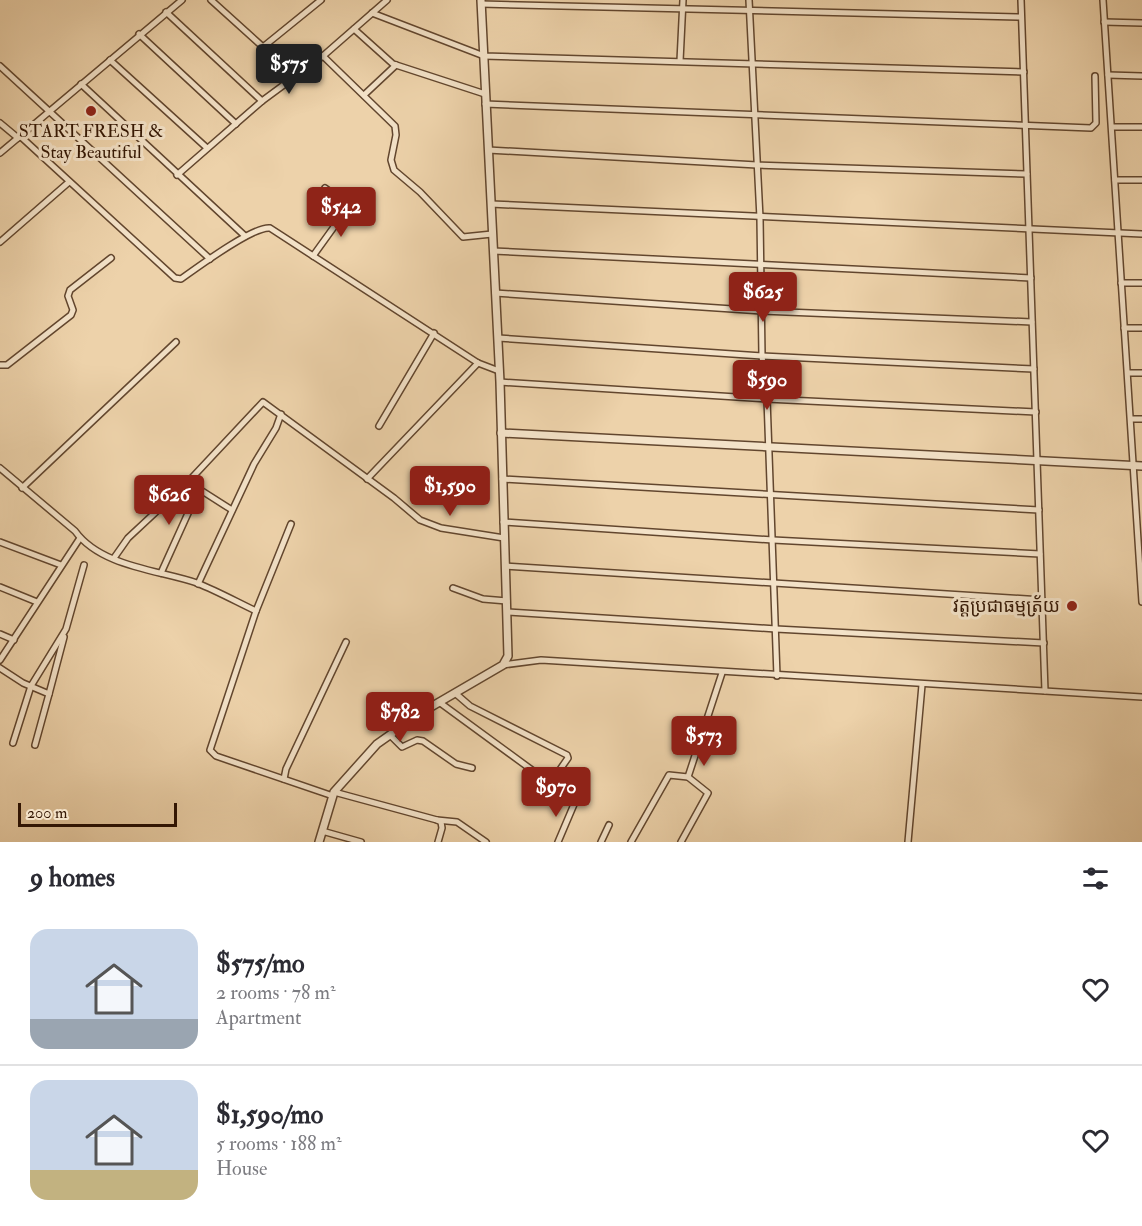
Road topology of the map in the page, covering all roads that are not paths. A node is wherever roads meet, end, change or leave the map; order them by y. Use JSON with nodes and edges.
{"nodes":[{"id":1,"x":182,"y":0,"type":"edge"},
{"id":2,"x":211,"y":0,"type":"edge"},
{"id":3,"x":321,"y":0,"type":"edge"},
{"id":4,"x":387,"y":0,"type":"edge"},
{"id":5,"x":683,"y":0,"type":"edge"},
{"id":6,"x":749,"y":0,"type":"edge"},
{"id":7,"x":1021,"y":0,"type":"edge"},
{"id":8,"x":1103,"y":0,"type":"edge"},
{"id":9,"x":481,"y":2,"type":"edge"},
{"id":10,"x":683,"y":9,"type":"junction"},
{"id":11,"x":166,"y":12,"type":"junction"},
{"id":12,"x":749,"y":12,"type":"junction"},
{"id":13,"x":372,"y":13,"type":"junction"},
{"id":14,"x":1022,"y":17,"type":"junction"},
{"id":15,"x":1104,"y":22,"type":"junction"},
{"id":16,"x":1142,"y":23,"type":"edge"},
{"id":17,"x":354,"y":29,"type":"junction"},
{"id":18,"x":139,"y":34,"type":"junction"},
{"id":19,"x":263,"y":47,"type":"junction"},
{"id":20,"x":323,"y":56,"type":"junction"},
{"id":21,"x":484,"y":56,"type":"junction"},
{"id":22,"x":110,"y":60,"type":"junction"},
{"id":23,"x":680,"y":61,"type":"junction"},
{"id":24,"x":754,"y":63,"type":"junction"},
{"id":25,"x":396,"y":65,"type":"junction"},
{"id":26,"x":0,"y":66,"type":"edge"},
{"id":27,"x":1024,"y":72,"type":"junction"},
{"id":28,"x":1108,"y":75,"type":"junction"},
{"id":29,"x":1095,"y":76,"type":"dead end"},
{"id":30,"x":1142,"y":76,"type":"edge"},
{"id":31,"x":293,"y":78,"type":"junction"},
{"id":32,"x":81,"y":84,"type":"junction"},
{"id":33,"x":485,"y":94,"type":"junction"},
{"id":34,"x":364,"y":95,"type":"junction"},
{"id":35,"x":262,"y":101,"type":"junction"},
{"id":36,"x":485,"y":104,"type":"junction"},
{"id":37,"x":50,"y":111,"type":"junction"},
{"id":38,"x":754,"y":113,"type":"junction"},
{"id":39,"x":0,"y":123,"type":"edge"},
{"id":40,"x":236,"y":124,"type":"junction"},
{"id":41,"x":1026,"y":124,"type":"junction"},
{"id":42,"x":1112,"y":127,"type":"junction"},
{"id":43,"x":1142,"y":127,"type":"edge"},
{"id":44,"x":19,"y":137,"type":"junction"},
{"id":45,"x":207,"y":148,"type":"junction"},
{"id":46,"x":488,"y":150,"type":"junction"},
{"id":47,"x":0,"y":153,"type":"edge"},
{"id":48,"x":757,"y":165,"type":"junction"},
{"id":49,"x":1027,"y":174,"type":"junction"},
{"id":50,"x":177,"y":175,"type":"junction"},
{"id":51,"x":1115,"y":180,"type":"junction"},
{"id":52,"x":1142,"y":180,"type":"edge"},
{"id":53,"x":69,"y":182,"type":"junction"},
{"id":54,"x":325,"y":188,"type":"dead end"},
{"id":55,"x":491,"y":204,"type":"junction"},
{"id":56,"x":349,"y":206,"type":"junction"},
{"id":57,"x":364,"y":217,"type":"dead end"},
{"id":58,"x":760,"y":218,"type":"junction"},
{"id":59,"x":1029,"y":230,"type":"junction"},
{"id":60,"x":492,"y":234,"type":"junction"},
{"id":61,"x":1142,"y":234,"type":"edge"},
{"id":62,"x":1117,"y":235,"type":"junction"},
{"id":63,"x":245,"y":236,"type":"junction"},
{"id":64,"x":0,"y":242,"type":"edge"},
{"id":65,"x":494,"y":251,"type":"junction"},
{"id":66,"x":313,"y":256,"type":"junction"},
{"id":67,"x":111,"y":258,"type":"dead end"},
{"id":68,"x":210,"y":259,"type":"junction"},
{"id":69,"x":761,"y":266,"type":"junction"},
{"id":70,"x":1031,"y":278,"type":"junction"},
{"id":71,"x":1121,"y":283,"type":"junction"},
{"id":72,"x":1142,"y":283,"type":"edge"},
{"id":73,"x":495,"y":293,"type":"junction"},
{"id":74,"x":762,"y":311,"type":"junction"},
{"id":75,"x":1032,"y":322,"type":"junction"},
{"id":76,"x":1124,"y":328,"type":"junction"},
{"id":77,"x":1142,"y":328,"type":"edge"},
{"id":78,"x":434,"y":333,"type":"junction"},
{"id":79,"x":498,"y":338,"type":"junction"},
{"id":80,"x":176,"y":342,"type":"dead end"},
{"id":81,"x":762,"y":356,"type":"junction"},
{"id":82,"x":478,"y":363,"type":"junction"},
{"id":83,"x":0,"y":365,"type":"edge"},
{"id":84,"x":1034,"y":369,"type":"junction"},
{"id":85,"x":499,"y":371,"type":"junction"},
{"id":86,"x":1128,"y":373,"type":"junction"},
{"id":87,"x":1142,"y":373,"type":"edge"},
{"id":88,"x":500,"y":382,"type":"junction"},
{"id":89,"x":767,"y":399,"type":"junction"},
{"id":90,"x":1036,"y":412,"type":"junction"},
{"id":91,"x":281,"y":414,"type":"junction"},
{"id":92,"x":1131,"y":419,"type":"junction"},
{"id":93,"x":1142,"y":419,"type":"edge"},
{"id":94,"x":379,"y":426,"type":"dead end"},
{"id":95,"x":501,"y":433,"type":"junction"},
{"id":96,"x":768,"y":446,"type":"junction"},
{"id":97,"x":1037,"y":461,"type":"junction"},
{"id":98,"x":1138,"y":466,"type":"edge"},
{"id":99,"x":0,"y":468,"type":"edge"},
{"id":100,"x":367,"y":478,"type":"junction"},
{"id":101,"x":502,"y":479,"type":"junction"},
{"id":102,"x":188,"y":482,"type":"junction"},
{"id":103,"x":22,"y":488,"type":"junction"},
{"id":104,"x":199,"y":489,"type":"junction"},
{"id":105,"x":770,"y":495,"type":"junction"},
{"id":106,"x":232,"y":510,"type":"junction"},
{"id":107,"x":1039,"y":510,"type":"junction"},
{"id":108,"x":504,"y":522,"type":"junction"},
{"id":109,"x":291,"y":524,"type":"dead end"},
{"id":110,"x":80,"y":538,"type":"junction"},
{"id":111,"x":504,"y":538,"type":"junction"},
{"id":112,"x":772,"y":540,"type":"junction"},
{"id":113,"x":0,"y":542,"type":"edge"},
{"id":114,"x":1040,"y":554,"type":"junction"},
{"id":115,"x":114,"y":558,"type":"junction"},
{"id":116,"x":84,"y":565,"type":"dead end"},
{"id":117,"x":61,"y":566,"type":"junction"},
{"id":118,"x":505,"y":566,"type":"junction"},
{"id":119,"x":160,"y":573,"type":"junction"},
{"id":120,"x":774,"y":583,"type":"junction"},
{"id":121,"x":198,"y":584,"type":"junction"},
{"id":122,"x":0,"y":587,"type":"edge"},
{"id":123,"x":453,"y":588,"type":"dead end"},
{"id":124,"x":1042,"y":600,"type":"junction"},
{"id":125,"x":1142,"y":600,"type":"edge"},
{"id":126,"x":507,"y":601,"type":"junction"},
{"id":127,"x":37,"y":602,"type":"junction"},
{"id":128,"x":256,"y":611,"type":"junction"},
{"id":129,"x":507,"y":612,"type":"junction"},
{"id":130,"x":66,"y":629,"type":"junction"},
{"id":131,"x":776,"y":629,"type":"junction"},
{"id":132,"x":0,"y":634,"type":"edge"},
{"id":133,"x":14,"y":640,"type":"junction"},
{"id":134,"x":346,"y":642,"type":"dead end"},
{"id":135,"x":1044,"y":643,"type":"junction"},
{"id":136,"x":0,"y":660,"type":"edge"},
{"id":137,"x":503,"y":665,"type":"junction"},
{"id":138,"x":0,"y":668,"type":"edge"},
{"id":139,"x":722,"y":673,"type":"junction"},
{"id":140,"x":777,"y":676,"type":"junction"},
{"id":141,"x":922,"y":685,"type":"junction"},
{"id":142,"x":31,"y":686,"type":"junction"},
{"id":143,"x":1045,"y":691,"type":"junction"},
{"id":144,"x":455,"y":693,"type":"junction"},
{"id":145,"x":49,"y":694,"type":"junction"},
{"id":146,"x":1142,"y":697,"type":"edge"},
{"id":147,"x":439,"y":702,"type":"junction"},
{"id":148,"x":390,"y":735,"type":"junction"},
{"id":149,"x":14,"y":743,"type":"dead end"},
{"id":150,"x":35,"y":745,"type":"dead end"},
{"id":151,"x":472,"y":768,"type":"dead end"},
{"id":152,"x":688,"y":777,"type":"junction"},
{"id":153,"x":284,"y":779,"type":"junction"},
{"id":154,"x":334,"y":794,"type":"junction"},
{"id":155,"x":575,"y":802,"type":"dead end"},
{"id":156,"x":437,"y":820,"type":"junction"},
{"id":157,"x":609,"y":825,"type":"dead end"},
{"id":158,"x":322,"y":831,"type":"junction"},
{"id":159,"x":319,"y":842,"type":"edge"},
{"id":160,"x":361,"y":842,"type":"edge"},
{"id":161,"x":438,"y":842,"type":"edge"},
{"id":162,"x":486,"y":842,"type":"edge"},
{"id":163,"x":558,"y":842,"type":"edge"},
{"id":164,"x":601,"y":842,"type":"edge"},
{"id":165,"x":631,"y":842,"type":"edge"},
{"id":166,"x":681,"y":842,"type":"edge"},
{"id":167,"x":908,"y":842,"type":"edge"}],
"edges":[{"from":1,"to":11,"type":"street"},
{"from":2,"to":19,"type":"street"},
{"from":3,"to":19,"type":"street"},
{"from":4,"to":13,"type":"street"},
{"from":5,"to":10,"type":"street"},
{"from":6,"to":12,"type":"street"},
{"from":7,"to":14,"type":"street"},
{"from":8,"to":15,"type":"street"},
{"from":9,"to":10,"type":"street"},
{"from":9,"to":21,"type":"street"},
{"from":10,"to":12,"type":"street"},
{"from":10,"to":23,"type":"street"},
{"from":11,"to":18,"type":"street"},
{"from":11,"to":35,"type":"street"},
{"from":12,"to":14,"type":"street"},
{"from":12,"to":24,"type":"street"},
{"from":13,"to":17,"type":"street"},
{"from":13,"to":21,"type":"street"},
{"from":14,"to":27,"type":"street"},
{"from":15,"to":16,"type":"street"},
{"from":15,"to":28,"type":"street"},
{"from":17,"to":20,"type":"street"},
{"from":17,"to":25,"type":"street"},
{"from":18,"to":22,"type":"street"},
{"from":18,"to":40,"type":"street"},
{"from":19,"to":31,"type":"street"},
{"from":20,"to":31,"type":"street"},
{"from":20,"to":34,"type":"street"},
{"from":21,"to":23,"type":"street"},
{"from":21,"to":33,"type":"street"},
{"from":22,"to":32,"type":"street"},
{"from":22,"to":45,"type":"street"},
{"from":23,"to":24,"type":"street"},
{"from":24,"to":27,"type":"street"},
{"from":24,"to":38,"type":"street"},
{"from":25,"to":33,"type":"street"},
{"from":25,"to":34,"type":"street"},
{"from":26,"to":37,"type":"street"},
{"from":27,"to":41,"type":"street"},
{"from":28,"to":30,"type":"street"},
{"from":28,"to":42,"type":"street"},
{"from":29,"to":41,"type":"street"},
{"from":31,"to":35,"type":"street"},
{"from":32,"to":37,"type":"street"},
{"from":32,"to":50,"type":"street"},
{"from":33,"to":36,"type":"street"},
{"from":34,"to":60,"type":"street"},
{"from":35,"to":40,"type":"street"},
{"from":36,"to":38,"type":"street"},
{"from":36,"to":46,"type":"street"},
{"from":37,"to":44,"type":"street"},
{"from":37,"to":68,"type":"street"},
{"from":38,"to":41,"type":"street"},
{"from":38,"to":48,"type":"street"},
{"from":39,"to":44,"type":"street"},
{"from":40,"to":45,"type":"street"},
{"from":41,"to":49,"type":"street"},
{"from":42,"to":43,"type":"street"},
{"from":42,"to":51,"type":"street"},
{"from":44,"to":47,"type":"street"},
{"from":44,"to":53,"type":"street"},
{"from":45,"to":50,"type":"street"},
{"from":46,"to":48,"type":"street"},
{"from":46,"to":55,"type":"street"},
{"from":48,"to":49,"type":"street"},
{"from":48,"to":58,"type":"street"},
{"from":49,"to":59,"type":"street"},
{"from":50,"to":63,"type":"street"},
{"from":51,"to":52,"type":"street"},
{"from":51,"to":62,"type":"street"},
{"from":53,"to":64,"type":"street"},
{"from":53,"to":68,"type":"street"},
{"from":54,"to":56,"type":"street"},
{"from":55,"to":58,"type":"street"},
{"from":55,"to":60,"type":"street"},
{"from":56,"to":57,"type":"street"},
{"from":56,"to":66,"type":"street"},
{"from":58,"to":59,"type":"street"},
{"from":58,"to":69,"type":"street"},
{"from":59,"to":62,"type":"street"},
{"from":59,"to":70,"type":"street"},
{"from":60,"to":65,"type":"street"},
{"from":61,"to":62,"type":"street"},
{"from":62,"to":71,"type":"street"},
{"from":63,"to":66,"type":"street"},
{"from":63,"to":68,"type":"street"},
{"from":65,"to":69,"type":"street"},
{"from":65,"to":73,"type":"street"},
{"from":66,"to":78,"type":"street"},
{"from":67,"to":83,"type":"street"},
{"from":69,"to":70,"type":"street"},
{"from":69,"to":74,"type":"street"},
{"from":70,"to":75,"type":"street"},
{"from":71,"to":72,"type":"street"},
{"from":71,"to":76,"type":"street"},
{"from":73,"to":74,"type":"street"},
{"from":73,"to":79,"type":"street"},
{"from":74,"to":75,"type":"street"},
{"from":74,"to":81,"type":"street"},
{"from":75,"to":84,"type":"street"},
{"from":76,"to":77,"type":"street"},
{"from":76,"to":86,"type":"street"},
{"from":78,"to":82,"type":"street"},
{"from":78,"to":94,"type":"street"},
{"from":79,"to":81,"type":"street"},
{"from":79,"to":85,"type":"street"},
{"from":80,"to":103,"type":"street"},
{"from":81,"to":84,"type":"street"},
{"from":81,"to":89,"type":"street"},
{"from":82,"to":85,"type":"street"},
{"from":82,"to":100,"type":"street"},
{"from":84,"to":90,"type":"street"},
{"from":85,"to":88,"type":"street"},
{"from":86,"to":87,"type":"street"},
{"from":86,"to":92,"type":"street"},
{"from":88,"to":89,"type":"street"},
{"from":88,"to":95,"type":"street"},
{"from":89,"to":90,"type":"street"},
{"from":89,"to":96,"type":"street"},
{"from":90,"to":97,"type":"street"},
{"from":91,"to":100,"type":"street"},
{"from":91,"to":102,"type":"street"},
{"from":91,"to":106,"type":"street"},
{"from":92,"to":93,"type":"street"},
{"from":92,"to":98,"type":"street"},
{"from":95,"to":96,"type":"street"},
{"from":95,"to":101,"type":"street"},
{"from":96,"to":97,"type":"street"},
{"from":96,"to":105,"type":"street"},
{"from":97,"to":98,"type":"street"},
{"from":97,"to":107,"type":"street"},
{"from":98,"to":125,"type":"street"},
{"from":99,"to":103,"type":"street"},
{"from":100,"to":111,"type":"street"},
{"from":101,"to":105,"type":"street"},
{"from":101,"to":108,"type":"street"},
{"from":102,"to":104,"type":"street"},
{"from":102,"to":115,"type":"street"},
{"from":103,"to":110,"type":"street"},
{"from":104,"to":106,"type":"street"},
{"from":104,"to":119,"type":"street"},
{"from":105,"to":107,"type":"street"},
{"from":105,"to":112,"type":"street"},
{"from":106,"to":121,"type":"street"},
{"from":107,"to":114,"type":"street"},
{"from":108,"to":111,"type":"street"},
{"from":108,"to":112,"type":"street"},
{"from":109,"to":128,"type":"street"},
{"from":110,"to":115,"type":"street"},
{"from":110,"to":117,"type":"street"},
{"from":111,"to":118,"type":"street"},
{"from":112,"to":114,"type":"street"},
{"from":112,"to":120,"type":"street"},
{"from":113,"to":117,"type":"street"},
{"from":114,"to":124,"type":"street"},
{"from":115,"to":119,"type":"street"},
{"from":116,"to":130,"type":"street"},
{"from":117,"to":127,"type":"street"},
{"from":118,"to":120,"type":"street"},
{"from":118,"to":126,"type":"street"},
{"from":119,"to":121,"type":"street"},
{"from":120,"to":124,"type":"street"},
{"from":120,"to":131,"type":"street"},
{"from":121,"to":128,"type":"street"},
{"from":122,"to":127,"type":"street"},
{"from":123,"to":126,"type":"street"},
{"from":124,"to":135,"type":"street"},
{"from":126,"to":129,"type":"street"},
{"from":127,"to":133,"type":"street"},
{"from":128,"to":153,"type":"street"},
{"from":129,"to":131,"type":"street"},
{"from":129,"to":137,"type":"street"},
{"from":130,"to":142,"type":"street"},
{"from":130,"to":145,"type":"street"},
{"from":131,"to":135,"type":"street"},
{"from":131,"to":140,"type":"street"},
{"from":132,"to":133,"type":"street"},
{"from":133,"to":136,"type":"street"},
{"from":134,"to":153,"type":"street"},
{"from":135,"to":143,"type":"street"},
{"from":137,"to":139,"type":"street"},
{"from":137,"to":144,"type":"street"},
{"from":138,"to":142,"type":"street"},
{"from":139,"to":140,"type":"street"},
{"from":139,"to":152,"type":"street"},
{"from":140,"to":141,"type":"street"},
{"from":141,"to":143,"type":"street"},
{"from":141,"to":167,"type":"street"},
{"from":142,"to":145,"type":"street"},
{"from":142,"to":149,"type":"street"},
{"from":143,"to":146,"type":"street"},
{"from":144,"to":147,"type":"street"},
{"from":144,"to":147,"type":"street"},
{"from":145,"to":150,"type":"street"},
{"from":147,"to":148,"type":"street"},
{"from":148,"to":151,"type":"street"},
{"from":148,"to":154,"type":"street"},
{"from":152,"to":165,"type":"street"},
{"from":152,"to":166,"type":"street"},
{"from":153,"to":154,"type":"street"},
{"from":154,"to":156,"type":"street"},
{"from":154,"to":158,"type":"street"},
{"from":155,"to":163,"type":"street"},
{"from":156,"to":161,"type":"street"},
{"from":156,"to":162,"type":"street"},
{"from":157,"to":164,"type":"street"},
{"from":158,"to":159,"type":"street"},
{"from":158,"to":160,"type":"street"}]}
